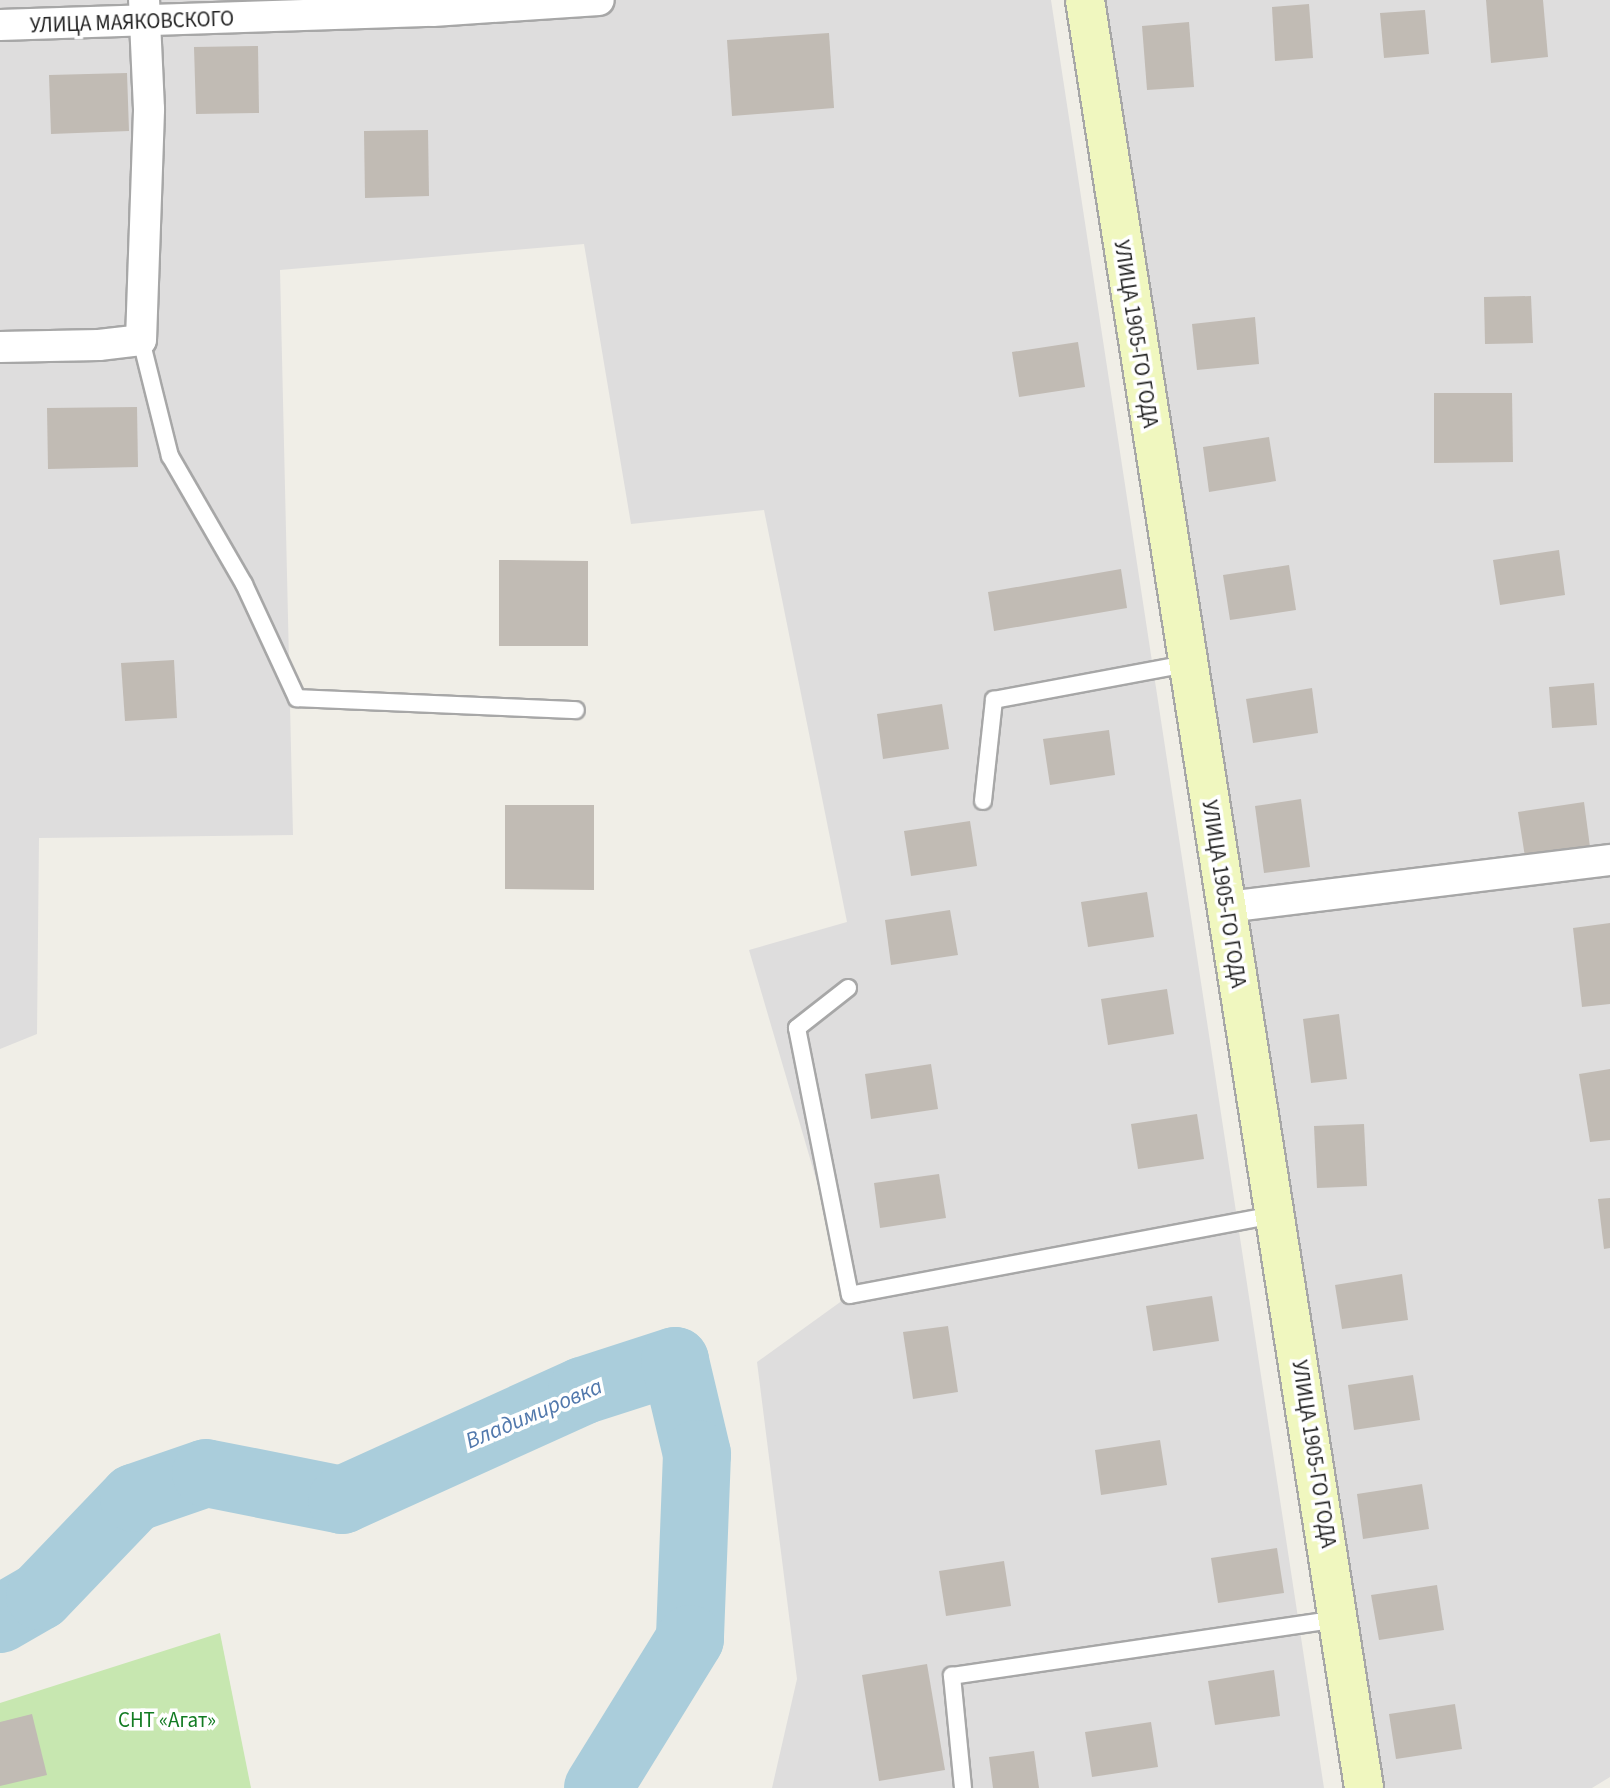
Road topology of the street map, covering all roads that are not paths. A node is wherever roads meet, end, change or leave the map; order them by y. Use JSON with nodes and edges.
{"nodes":[{"id":1,"x":599,"y":0,"type":"edge"},
{"id":2,"x":1085,"y":0,"type":"edge"},
{"id":3,"x":145,"y":11,"type":"edge"},
{"id":4,"x":0,"y":25,"type":"edge"},
{"id":5,"x":141,"y":340,"type":"junction"},
{"id":6,"x":0,"y":347,"type":"edge"},
{"id":7,"x":1186,"y":664,"type":"junction"},
{"id":8,"x":576,"y":710,"type":"dead end"},
{"id":9,"x":983,"y":801,"type":"dead end"},
{"id":10,"x":1610,"y":860,"type":"edge"},
{"id":11,"x":1227,"y":907,"type":"junction"},
{"id":12,"x":848,"y":988,"type":"dead end"},
{"id":13,"x":1278,"y":1215,"type":"junction"},
{"id":14,"x":1339,"y":1619,"type":"junction"},
{"id":15,"x":963,"y":1788,"type":"edge"},
{"id":16,"x":1364,"y":1788,"type":"edge"}],
"edges":[{"from":1,"to":3,"type":"street","name":"УЛИЦА МАЯКОВСКОГО"},
{"from":2,"to":7,"type":"street","name":"УЛИЦА 1905-ГО ГОДА"},
{"from":3,"to":4,"type":"street","name":"УЛИЦА МАЯКОВСКОГО"},
{"from":3,"to":5,"type":"street"},
{"from":5,"to":6,"type":"street"},
{"from":5,"to":8,"type":"lane"},
{"from":7,"to":9,"type":"lane"},
{"from":7,"to":11,"type":"street","name":"УЛИЦА 1905-ГО ГОДА"},
{"from":10,"to":11,"type":"street"},
{"from":11,"to":13,"type":"street","name":"УЛИЦА 1905-ГО ГОДА"},
{"from":12,"to":13,"type":"lane"},
{"from":13,"to":14,"type":"street","name":"УЛИЦА 1905-ГО ГОДА"},
{"from":14,"to":15,"type":"lane"},
{"from":14,"to":16,"type":"street","name":"УЛИЦА 1905-ГО ГОДА"}]}
